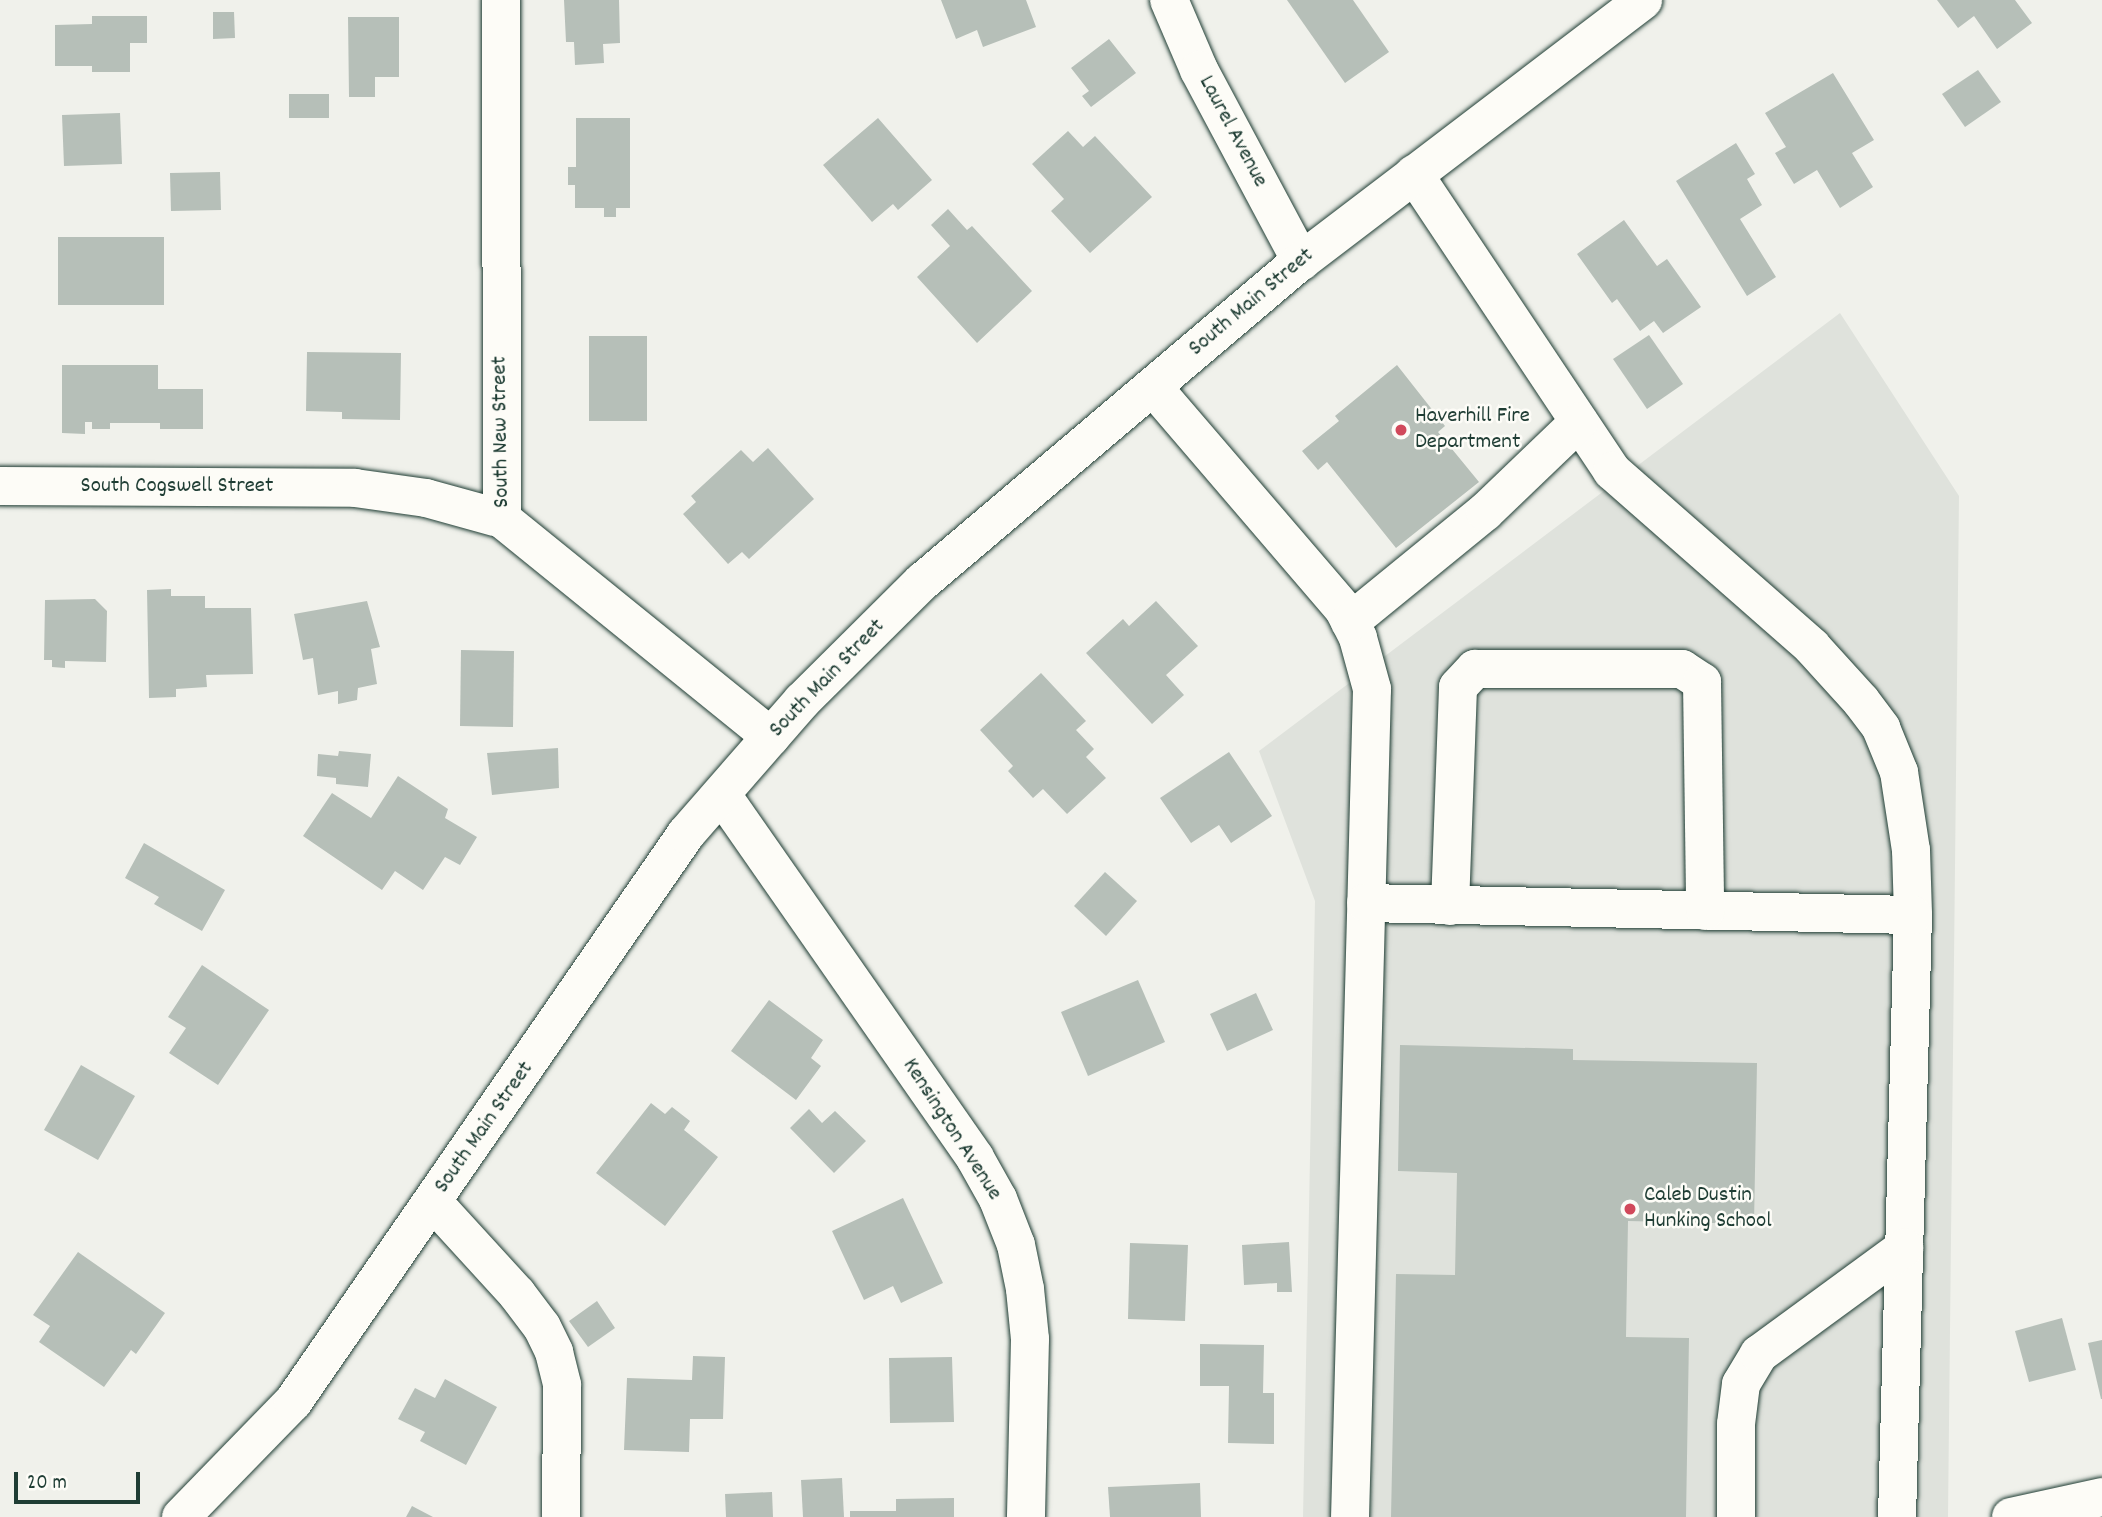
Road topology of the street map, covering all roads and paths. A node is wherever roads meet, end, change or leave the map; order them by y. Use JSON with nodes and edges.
{"nodes":[{"id":1,"x":501,"y":0,"type":"edge"},
{"id":2,"x":1169,"y":0,"type":"edge"},
{"id":3,"x":1643,"y":0,"type":"edge"},
{"id":4,"x":1414,"y":174,"type":"junction"},
{"id":5,"x":1301,"y":261,"type":"junction"},
{"id":6,"x":1153,"y":387,"type":"junction"},
{"id":7,"x":1579,"y":422,"type":"junction"},
{"id":8,"x":0,"y":486,"type":"edge"},
{"id":9,"x":502,"y":519,"type":"junction"},
{"id":10,"x":1350,"y":622,"type":"junction"},
{"id":11,"x":771,"y":737,"type":"junction"},
{"id":12,"x":722,"y":795,"type":"junction"},
{"id":13,"x":1367,"y":904,"type":"junction"},
{"id":14,"x":1450,"y":906,"type":"junction"},
{"id":15,"x":1705,"y":911,"type":"junction"},
{"id":16,"x":1913,"y":915,"type":"junction"},
{"id":17,"x":433,"y":1202,"type":"junction"},
{"id":18,"x":1904,"y":1248,"type":"junction"},
{"id":19,"x":2102,"y":1497,"type":"edge"},
{"id":20,"x":181,"y":1517,"type":"edge"},
{"id":21,"x":561,"y":1517,"type":"edge"},
{"id":22,"x":1027,"y":1517,"type":"edge"},
{"id":23,"x":1350,"y":1517,"type":"edge"},
{"id":24,"x":1736,"y":1517,"type":"edge"},
{"id":25,"x":1897,"y":1517,"type":"edge"},
{"id":26,"x":2011,"y":1517,"type":"edge"}],
"edges":[{"from":1,"to":9,"type":"street","name":"South New Street"},
{"from":2,"to":5,"type":"street","name":"Laurel Avenue"},
{"from":3,"to":4,"type":"street","name":"South Main Street"},
{"from":4,"to":5,"type":"street","name":"South Main Street"},
{"from":4,"to":7,"type":"street"},
{"from":5,"to":6,"type":"street","name":"South Main Street"},
{"from":6,"to":10,"type":"street"},
{"from":6,"to":11,"type":"street","name":"South Main Street"},
{"from":7,"to":10,"type":"street"},
{"from":7,"to":16,"type":"street"},
{"from":8,"to":9,"type":"street","name":"South Cogswell Street"},
{"from":9,"to":11,"type":"street","name":"South New Street"},
{"from":10,"to":13,"type":"street"},
{"from":11,"to":12,"type":"street","name":"South Main Street"},
{"from":12,"to":17,"type":"street","name":"South Main Street"},
{"from":12,"to":22,"type":"street","name":"Kensington Avenue"},
{"from":13,"to":14,"type":"street"},
{"from":13,"to":23,"type":"street"},
{"from":14,"to":15,"type":"street"},
{"from":14,"to":15,"type":"street"},
{"from":15,"to":16,"type":"street"},
{"from":16,"to":18,"type":"street"},
{"from":17,"to":20,"type":"street","name":"South Main Street"},
{"from":17,"to":21,"type":"street"},
{"from":18,"to":24,"type":"street"},
{"from":18,"to":25,"type":"street"},
{"from":19,"to":26,"type":"street"}]}
